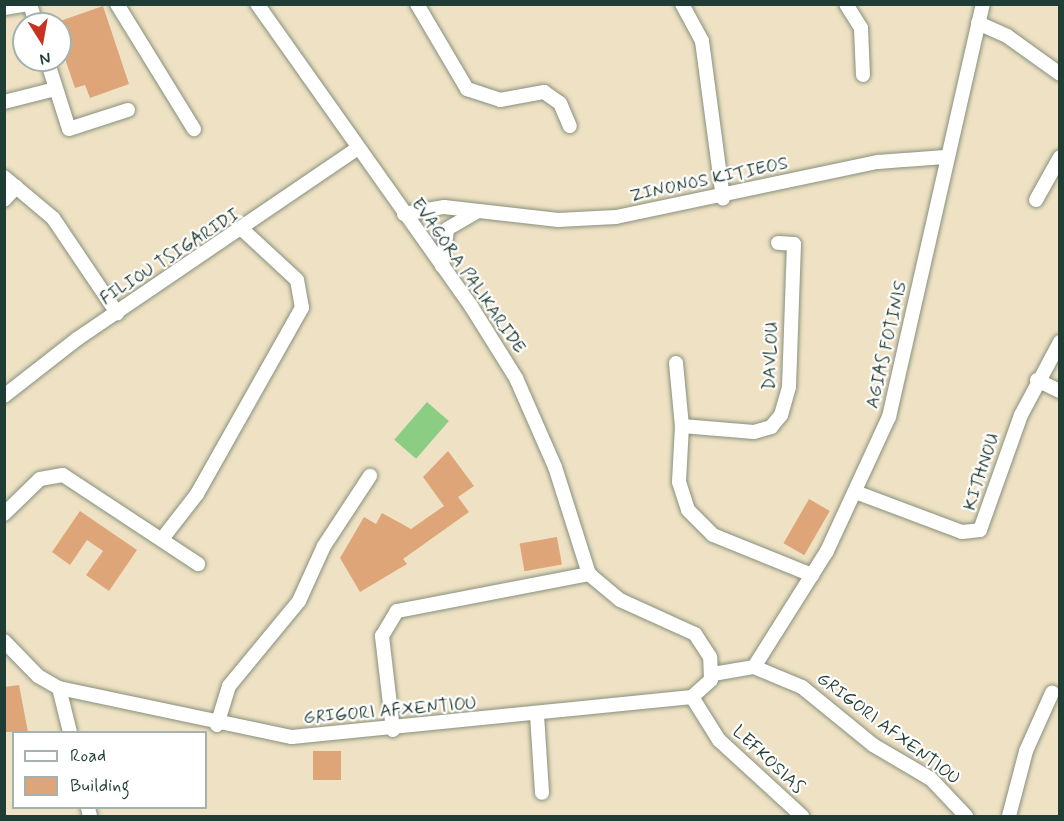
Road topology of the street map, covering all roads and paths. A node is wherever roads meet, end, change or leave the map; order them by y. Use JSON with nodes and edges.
{"nodes":[{"id":1,"x":30,"y":4,"type":"edge"},
{"id":2,"x":117,"y":4,"type":"edge"},
{"id":3,"x":257,"y":4,"type":"edge"},
{"id":4,"x":417,"y":4,"type":"edge"},
{"id":5,"x":682,"y":4,"type":"edge"},
{"id":6,"x":846,"y":4,"type":"edge"},
{"id":7,"x":983,"y":4,"type":"edge"},
{"id":8,"x":4,"y":8,"type":"edge"},
{"id":9,"x":978,"y":23,"type":"junction"},
{"id":10,"x":50,"y":72,"type":"edge"},
{"id":11,"x":1059,"y":74,"type":"edge"},
{"id":12,"x":863,"y":75,"type":"dead end"},
{"id":13,"x":55,"y":89,"type":"junction"},
{"id":14,"x":4,"y":102,"type":"edge"},
{"id":15,"x":128,"y":110,"type":"dead end"},
{"id":16,"x":570,"y":126,"type":"dead end"},
{"id":17,"x":194,"y":129,"type":"dead end"},
{"id":18,"x":357,"y":149,"type":"junction"},
{"id":19,"x":1059,"y":157,"type":"edge"},
{"id":20,"x":945,"y":158,"type":"junction"},
{"id":21,"x":4,"y":177,"type":"edge"},
{"id":22,"x":16,"y":187,"type":"junction"},
{"id":23,"x":723,"y":199,"type":"junction"},
{"id":24,"x":4,"y":200,"type":"edge"},
{"id":25,"x":1036,"y":200,"type":"dead end"},
{"id":26,"x":477,"y":212,"type":"junction"},
{"id":27,"x":404,"y":214,"type":"junction"},
{"id":28,"x":244,"y":231,"type":"junction"},
{"id":29,"x":778,"y":243,"type":"dead end"},
{"id":30,"x":442,"y":266,"type":"junction"},
{"id":31,"x":117,"y":313,"type":"junction"},
{"id":32,"x":1059,"y":342,"type":"edge"},
{"id":33,"x":676,"y":363,"type":"dead end"},
{"id":34,"x":1037,"y":380,"type":"junction"},
{"id":35,"x":1059,"y":391,"type":"edge"},
{"id":36,"x":4,"y":396,"type":"edge"},
{"id":37,"x":682,"y":426,"type":"junction"},
{"id":38,"x":370,"y":476,"type":"dead end"},
{"id":39,"x":858,"y":493,"type":"junction"},
{"id":40,"x":4,"y":514,"type":"edge"},
{"id":41,"x":162,"y":539,"type":"junction"},
{"id":42,"x":198,"y":564,"type":"dead end"},
{"id":43,"x":589,"y":574,"type":"junction"},
{"id":44,"x":812,"y":575,"type":"junction"},
{"id":45,"x":4,"y":641,"type":"edge"},
{"id":46,"x":754,"y":666,"type":"junction"},
{"id":47,"x":713,"y":674,"type":"junction"},
{"id":48,"x":59,"y":688,"type":"junction"},
{"id":49,"x":1052,"y":693,"type":"dead end"},
{"id":50,"x":692,"y":697,"type":"junction"},
{"id":51,"x":537,"y":715,"type":"junction"},
{"id":52,"x":218,"y":725,"type":"junction"},
{"id":53,"x":393,"y":730,"type":"junction"},
{"id":54,"x":70,"y":731,"type":"edge"},
{"id":55,"x":542,"y":793,"type":"dead end"},
{"id":56,"x":802,"y":816,"type":"edge"},
{"id":57,"x":966,"y":816,"type":"edge"},
{"id":58,"x":1009,"y":816,"type":"edge"}],
"edges":[{"from":1,"to":8,"type":"street"},
{"from":2,"to":17,"type":"street"},
{"from":3,"to":18,"type":"street","name":"EVAGORA PALIKARIDE"},
{"from":4,"to":16,"type":"street"},
{"from":5,"to":23,"type":"street"},
{"from":6,"to":12,"type":"street"},
{"from":7,"to":9,"type":"street","name":"AGIAS FOTINIS"},
{"from":9,"to":11,"type":"street"},
{"from":9,"to":20,"type":"street","name":"AGIAS FOTINIS"},
{"from":10,"to":13,"type":"street"},
{"from":13,"to":14,"type":"street"},
{"from":13,"to":15,"type":"street"},
{"from":18,"to":27,"type":"street","name":"EVAGORA PALIKARIDE"},
{"from":18,"to":28,"type":"street","name":"FILIOU TSIGARIDI"},
{"from":19,"to":25,"type":"street"},
{"from":20,"to":23,"type":"street","name":"ZINONOS KITIEOS"},
{"from":20,"to":39,"type":"street","name":"AGIAS FOTINIS"},
{"from":21,"to":22,"type":"street"},
{"from":22,"to":24,"type":"street"},
{"from":22,"to":31,"type":"street"},
{"from":23,"to":26,"type":"street","name":"ZINONOS KITIEOS"},
{"from":26,"to":27,"type":"street","name":"ZINONOS KITIEOS"},
{"from":26,"to":30,"type":"street"},
{"from":27,"to":30,"type":"street","name":"EVAGORA PALIKARIDE"},
{"from":28,"to":31,"type":"street","name":"FILIOU TSIGARIDI"},
{"from":28,"to":41,"type":"street"},
{"from":29,"to":37,"type":"street","name":"DAVLOU"},
{"from":30,"to":43,"type":"street","name":"EVAGORA PALIKARIDE"},
{"from":31,"to":36,"type":"street","name":"FILIOU TSIGARIDI"},
{"from":32,"to":34,"type":"street","name":"KITHNOU"},
{"from":33,"to":37,"type":"street"},
{"from":34,"to":35,"type":"street"},
{"from":34,"to":39,"type":"street","name":"KITHNOU"},
{"from":37,"to":44,"type":"street"},
{"from":38,"to":52,"type":"street"},
{"from":39,"to":44,"type":"street","name":"AGIAS FOTINIS"},
{"from":40,"to":41,"type":"street"},
{"from":41,"to":42,"type":"street"},
{"from":43,"to":47,"type":"street"},
{"from":43,"to":53,"type":"street"},
{"from":44,"to":46,"type":"street","name":"AGIAS FOTINIS"},
{"from":45,"to":48,"type":"street"},
{"from":46,"to":47,"type":"street"},
{"from":46,"to":57,"type":"street","name":"GRIGORI AFXENTIOU"},
{"from":47,"to":50,"type":"street"},
{"from":48,"to":52,"type":"street","name":"GRIGORI AFXENTIOU"},
{"from":48,"to":54,"type":"street"},
{"from":49,"to":58,"type":"street"},
{"from":50,"to":51,"type":"street","name":"GRIGORI AFXENTIOU"},
{"from":50,"to":56,"type":"street","name":"LEFKOSIAS"},
{"from":51,"to":53,"type":"street","name":"GRIGORI AFXENTIOU"},
{"from":51,"to":55,"type":"street"},
{"from":52,"to":53,"type":"street","name":"GRIGORI AFXENTIOU"}]}
